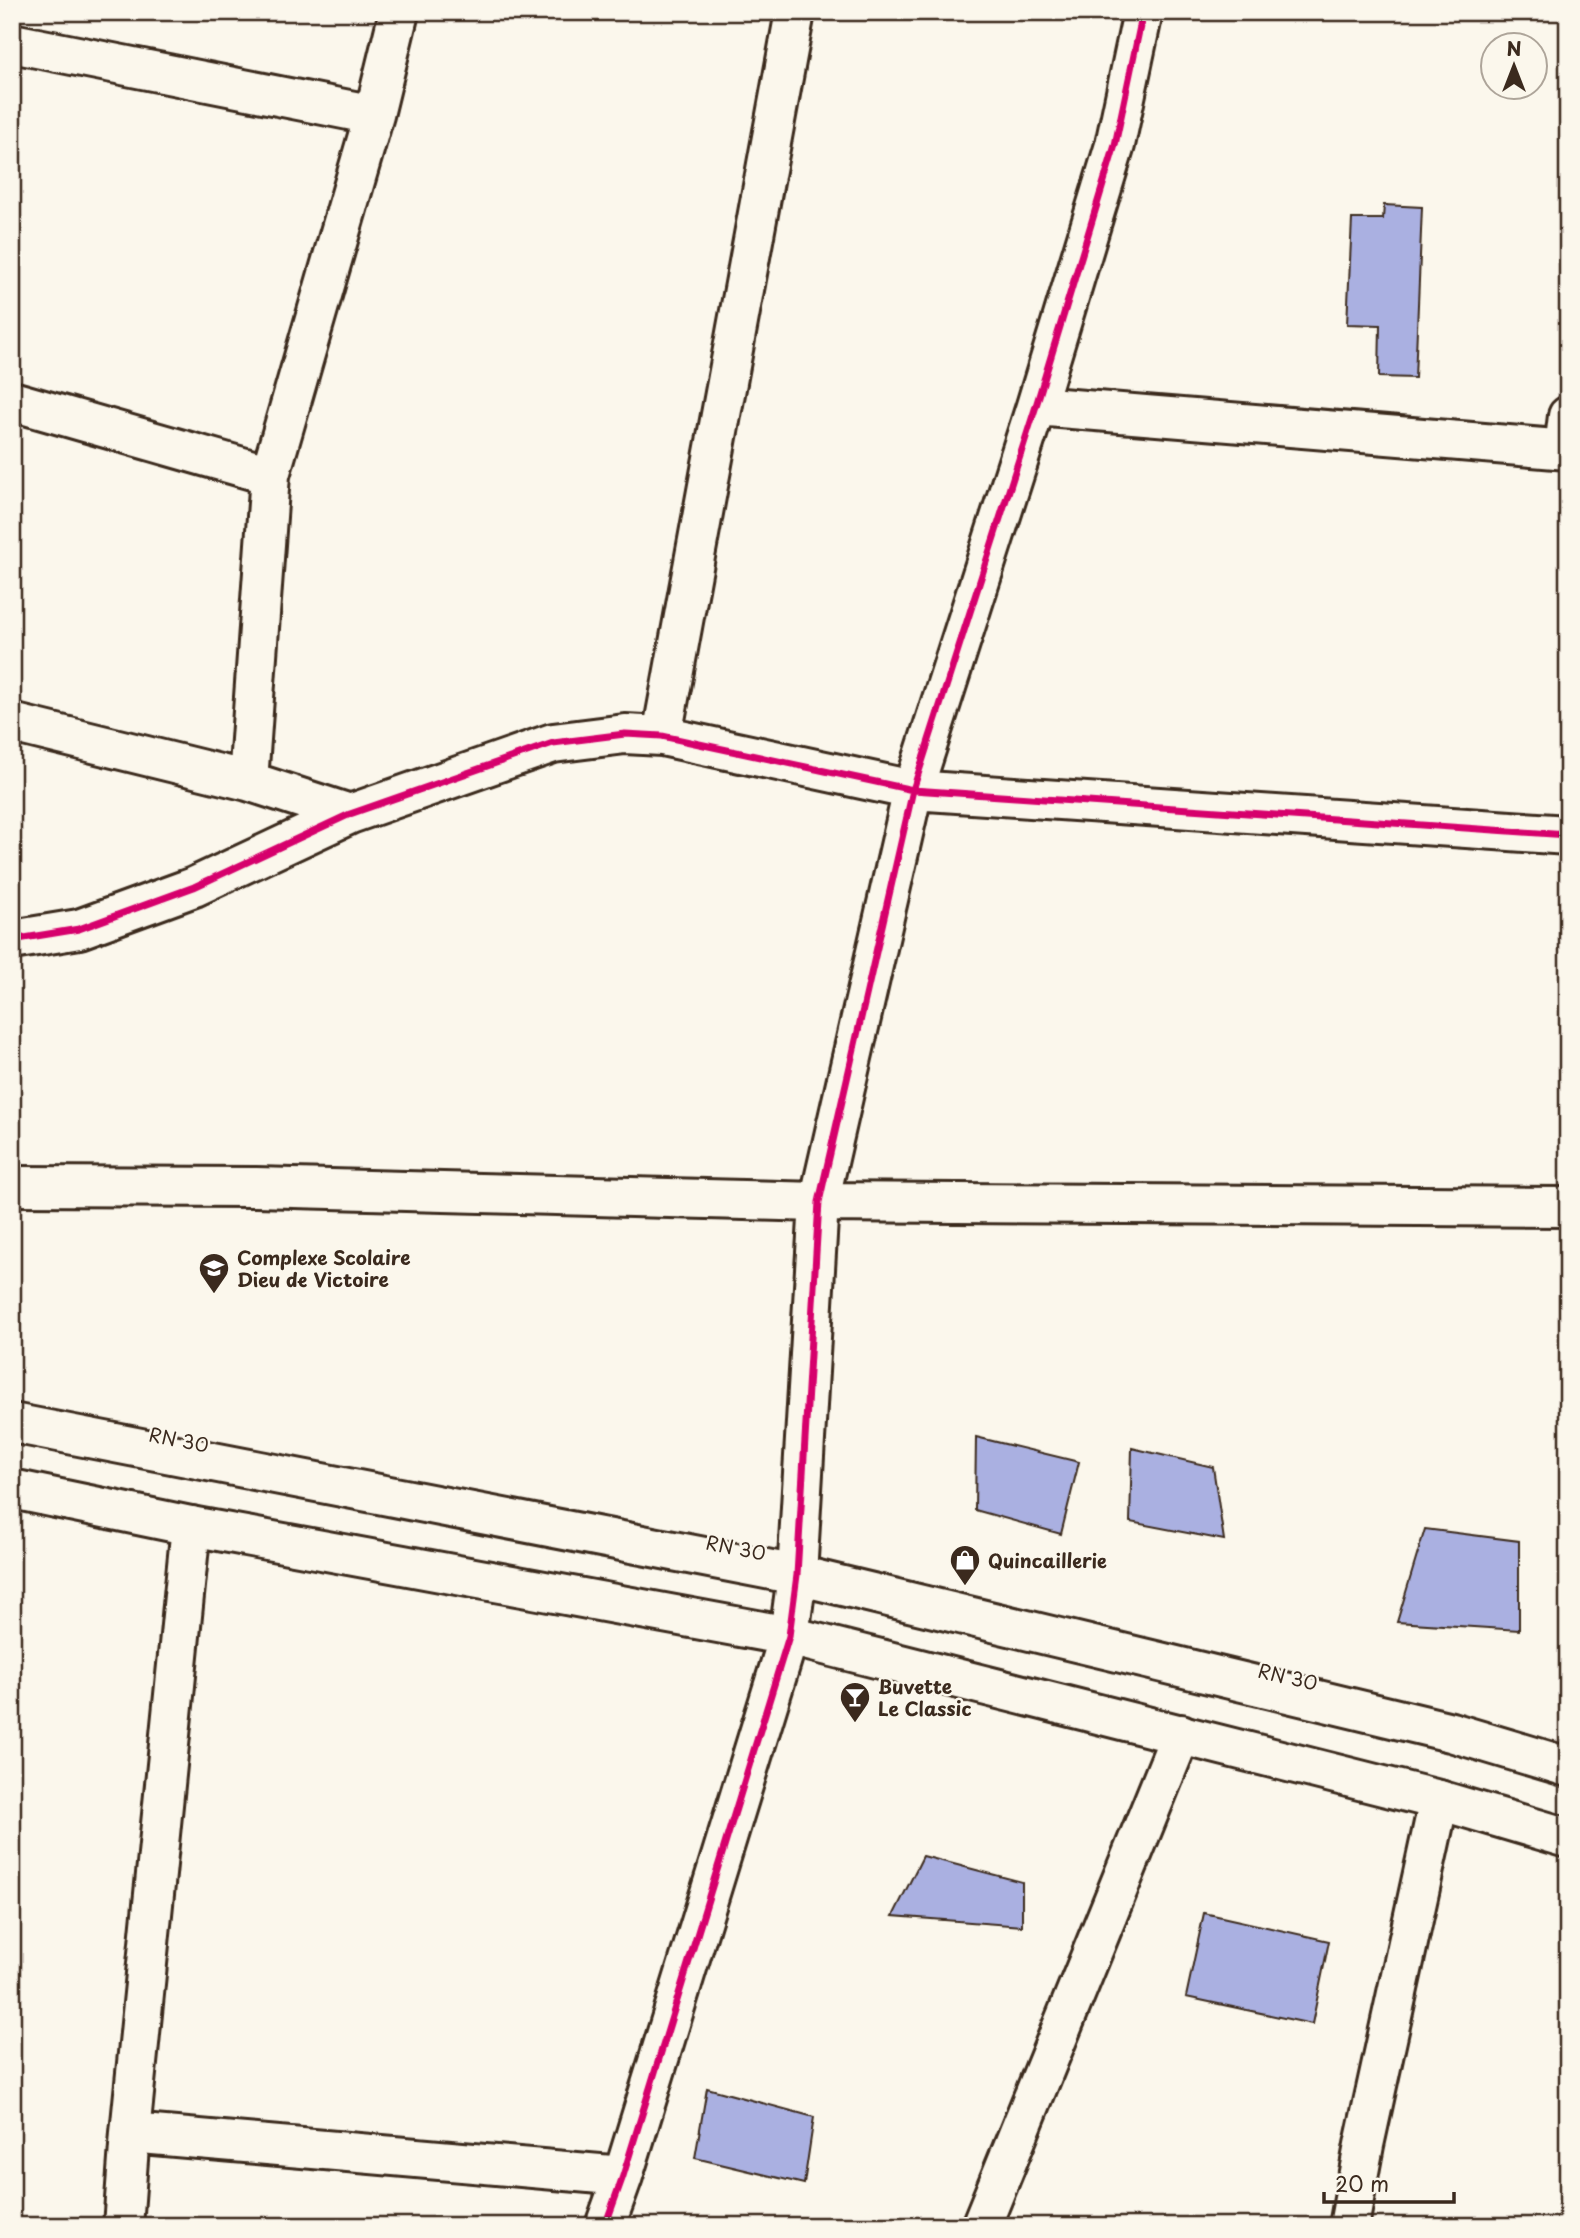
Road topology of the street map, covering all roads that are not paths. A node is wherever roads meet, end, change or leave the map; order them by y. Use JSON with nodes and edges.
{"nodes":[{"id":1,"x":399,"y":12,"type":"edge"},
{"id":2,"x":795,"y":12,"type":"edge"},
{"id":3,"x":1143,"y":12,"type":"edge"},
{"id":4,"x":12,"y":43,"type":"edge"},
{"id":5,"x":374,"y":115,"type":"junction"},
{"id":6,"x":12,"y":401,"type":"edge"},
{"id":7,"x":1036,"y":406,"type":"junction"},
{"id":8,"x":1566,"y":438,"type":"edge"},
{"id":9,"x":270,"y":475,"type":"junction"},
{"id":10,"x":12,"y":723,"type":"edge"},
{"id":11,"x":662,"y":736,"type":"junction"},
{"id":12,"x":248,"y":782,"type":"junction"},
{"id":13,"x":913,"y":790,"type":"junction"},
{"id":14,"x":350,"y":814,"type":"junction"},
{"id":15,"x":1568,"y":835,"type":"edge"},
{"id":16,"x":12,"y":940,"type":"edge"},
{"id":17,"x":12,"y":1186,"type":"edge"},
{"id":18,"x":819,"y":1202,"type":"junction"},
{"id":19,"x":1568,"y":1207,"type":"edge"},
{"id":20,"x":12,"y":1423,"type":"edge"},
{"id":21,"x":12,"y":1489,"type":"edge"},
{"id":22,"x":191,"y":1526,"type":"junction"},
{"id":23,"x":797,"y":1575,"type":"junction"},
{"id":24,"x":789,"y":1636,"type":"junction"},
{"id":25,"x":1181,"y":1734,"type":"junction"},
{"id":26,"x":1568,"y":1767,"type":"edge"},
{"id":27,"x":1439,"y":1800,"type":"junction"},
{"id":28,"x":1568,"y":1838,"type":"edge"},
{"id":29,"x":130,"y":2133,"type":"junction"},
{"id":30,"x":622,"y":2176,"type":"junction"},
{"id":31,"x":123,"y":2226,"type":"edge"},
{"id":32,"x":605,"y":2226,"type":"edge"},
{"id":33,"x":981,"y":2226,"type":"edge"},
{"id":34,"x":1349,"y":2226,"type":"edge"}],
"edges":[{"from":1,"to":5,"type":"street"},
{"from":2,"to":11,"type":"street"},
{"from":3,"to":7,"type":"street"},
{"from":4,"to":5,"type":"street"},
{"from":5,"to":9,"type":"street"},
{"from":6,"to":9,"type":"street"},
{"from":7,"to":8,"type":"street"},
{"from":7,"to":13,"type":"street"},
{"from":9,"to":12,"type":"street"},
{"from":10,"to":12,"type":"street"},
{"from":11,"to":13,"type":"street"},
{"from":11,"to":14,"type":"street"},
{"from":12,"to":14,"type":"street"},
{"from":13,"to":15,"type":"street"},
{"from":13,"to":18,"type":"street"},
{"from":14,"to":16,"type":"street"},
{"from":17,"to":18,"type":"street"},
{"from":18,"to":19,"type":"street"},
{"from":18,"to":23,"type":"street"},
{"from":20,"to":23,"type":"street","name":"RN 30","number":"RN 30"},
{"from":21,"to":22,"type":"street"},
{"from":22,"to":24,"type":"street"},
{"from":22,"to":29,"type":"street"},
{"from":23,"to":24,"type":"street"},
{"from":23,"to":26,"type":"street","name":"RN 30","number":"RN 30"},
{"from":24,"to":25,"type":"street"},
{"from":24,"to":30,"type":"street"},
{"from":25,"to":27,"type":"street"},
{"from":25,"to":33,"type":"street"},
{"from":27,"to":28,"type":"street"},
{"from":27,"to":34,"type":"street"},
{"from":29,"to":30,"type":"street"},
{"from":29,"to":31,"type":"street"},
{"from":30,"to":32,"type":"street"}]}
